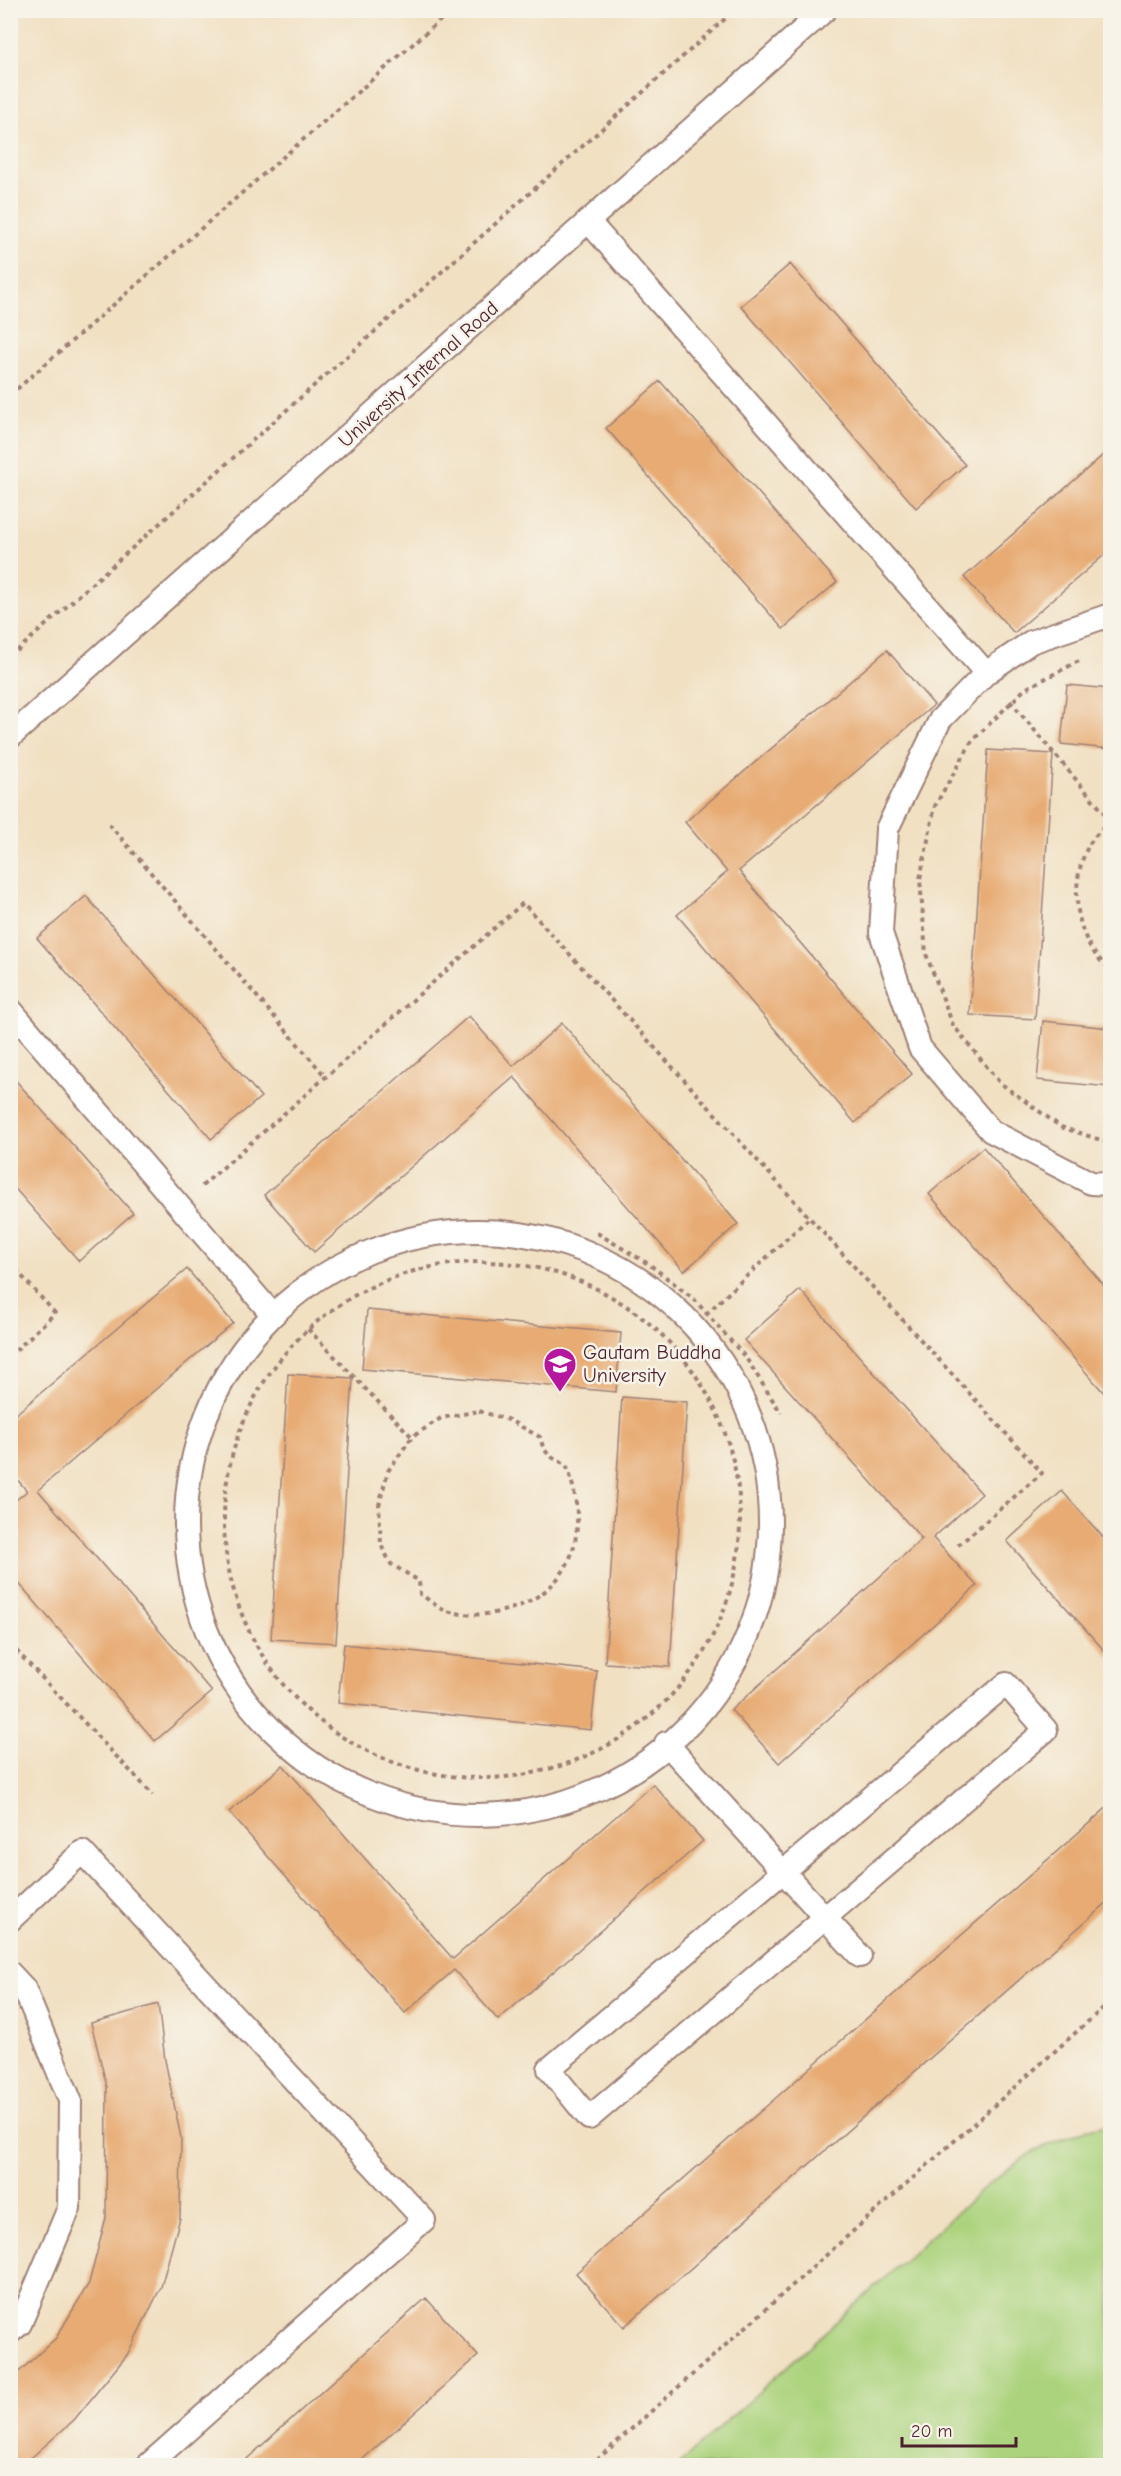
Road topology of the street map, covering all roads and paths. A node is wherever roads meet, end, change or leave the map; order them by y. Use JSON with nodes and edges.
{"nodes":[{"id":1,"x":452,"y":10,"type":"edge"},
{"id":2,"x":735,"y":10,"type":"edge"},
{"id":3,"x":825,"y":10,"type":"edge"},
{"id":4,"x":588,"y":221,"type":"junction"},
{"id":5,"x":10,"y":395,"type":"edge"},
{"id":6,"x":1110,"y":615,"type":"edge"},
{"id":7,"x":10,"y":657,"type":"edge"},
{"id":8,"x":1082,"y":659,"type":"dead end"},
{"id":9,"x":986,"y":673,"type":"junction"},
{"id":10,"x":1011,"y":703,"type":"junction"},
{"id":11,"x":10,"y":737,"type":"edge"},
{"id":12,"x":1110,"y":820,"type":"edge"},
{"id":13,"x":109,"y":824,"type":"dead end"},
{"id":14,"x":1110,"y":969,"type":"edge"},
{"id":15,"x":10,"y":1009,"type":"edge"},
{"id":16,"x":326,"y":1077,"type":"junction"},
{"id":17,"x":1110,"y":1143,"type":"edge"},
{"id":18,"x":1110,"y":1184,"type":"edge"},
{"id":19,"x":180,"y":1205,"type":"junction"},
{"id":20,"x":809,"y":1218,"type":"junction"},
{"id":21,"x":597,"y":1233,"type":"dead end"},
{"id":22,"x":10,"y":1263,"type":"edge"},
{"id":23,"x":272,"y":1314,"type":"junction"},
{"id":24,"x":706,"y":1314,"type":"junction"},
{"id":25,"x":308,"y":1329,"type":"junction"},
{"id":26,"x":10,"y":1356,"type":"edge"},
{"id":27,"x":782,"y":1413,"type":"dead end"},
{"id":28,"x":412,"y":1437,"type":"junction"},
{"id":29,"x":955,"y":1548,"type":"dead end"},
{"id":30,"x":10,"y":1644,"type":"edge"},
{"id":31,"x":666,"y":1743,"type":"junction"},
{"id":32,"x":153,"y":1795,"type":"dead end"},
{"id":33,"x":783,"y":1871,"type":"junction"},
{"id":34,"x":825,"y":1917,"type":"junction"},
{"id":35,"x":10,"y":1920,"type":"edge"},
{"id":36,"x":860,"y":1956,"type":"dead end"},
{"id":37,"x":10,"y":1973,"type":"edge"},
{"id":38,"x":1110,"y":2002,"type":"edge"},
{"id":39,"x":10,"y":2332,"type":"edge"},
{"id":40,"x":147,"y":2466,"type":"edge"},
{"id":41,"x":590,"y":2466,"type":"edge"}],
"edges":[{"from":1,"to":5,"type":"path"},
{"from":2,"to":7,"type":"path"},
{"from":3,"to":4,"type":"lane","name":"University Internal Road"},
{"from":4,"to":9,"type":"lane"},
{"from":4,"to":11,"type":"lane","name":"University Internal Road"},
{"from":6,"to":9,"type":"lane"},
{"from":8,"to":10,"type":"path"},
{"from":9,"to":10,"type":"path"},
{"from":9,"to":18,"type":"lane"},
{"from":10,"to":12,"type":"path"},
{"from":10,"to":17,"type":"path"},
{"from":12,"to":14,"type":"path"},
{"from":13,"to":16,"type":"path"},
{"from":15,"to":19,"type":"lane"},
{"from":16,"to":19,"type":"path"},
{"from":16,"to":20,"type":"path"},
{"from":19,"to":23,"type":"lane"},
{"from":20,"to":24,"type":"path"},
{"from":20,"to":29,"type":"path"},
{"from":21,"to":24,"type":"path"},
{"from":22,"to":26,"type":"path"},
{"from":23,"to":31,"type":"lane"},
{"from":23,"to":31,"type":"lane"},
{"from":24,"to":27,"type":"path"},
{"from":25,"to":25,"type":"path"},
{"from":25,"to":28,"type":"path"},
{"from":28,"to":28,"type":"path"},
{"from":30,"to":32,"type":"path"},
{"from":31,"to":33,"type":"lane"},
{"from":33,"to":34,"type":"lane"},
{"from":33,"to":34,"type":"lane"},
{"from":33,"to":34,"type":"lane"},
{"from":34,"to":36,"type":"lane"},
{"from":35,"to":40,"type":"lane"},
{"from":37,"to":39,"type":"lane"},
{"from":38,"to":41,"type":"path"}]}
